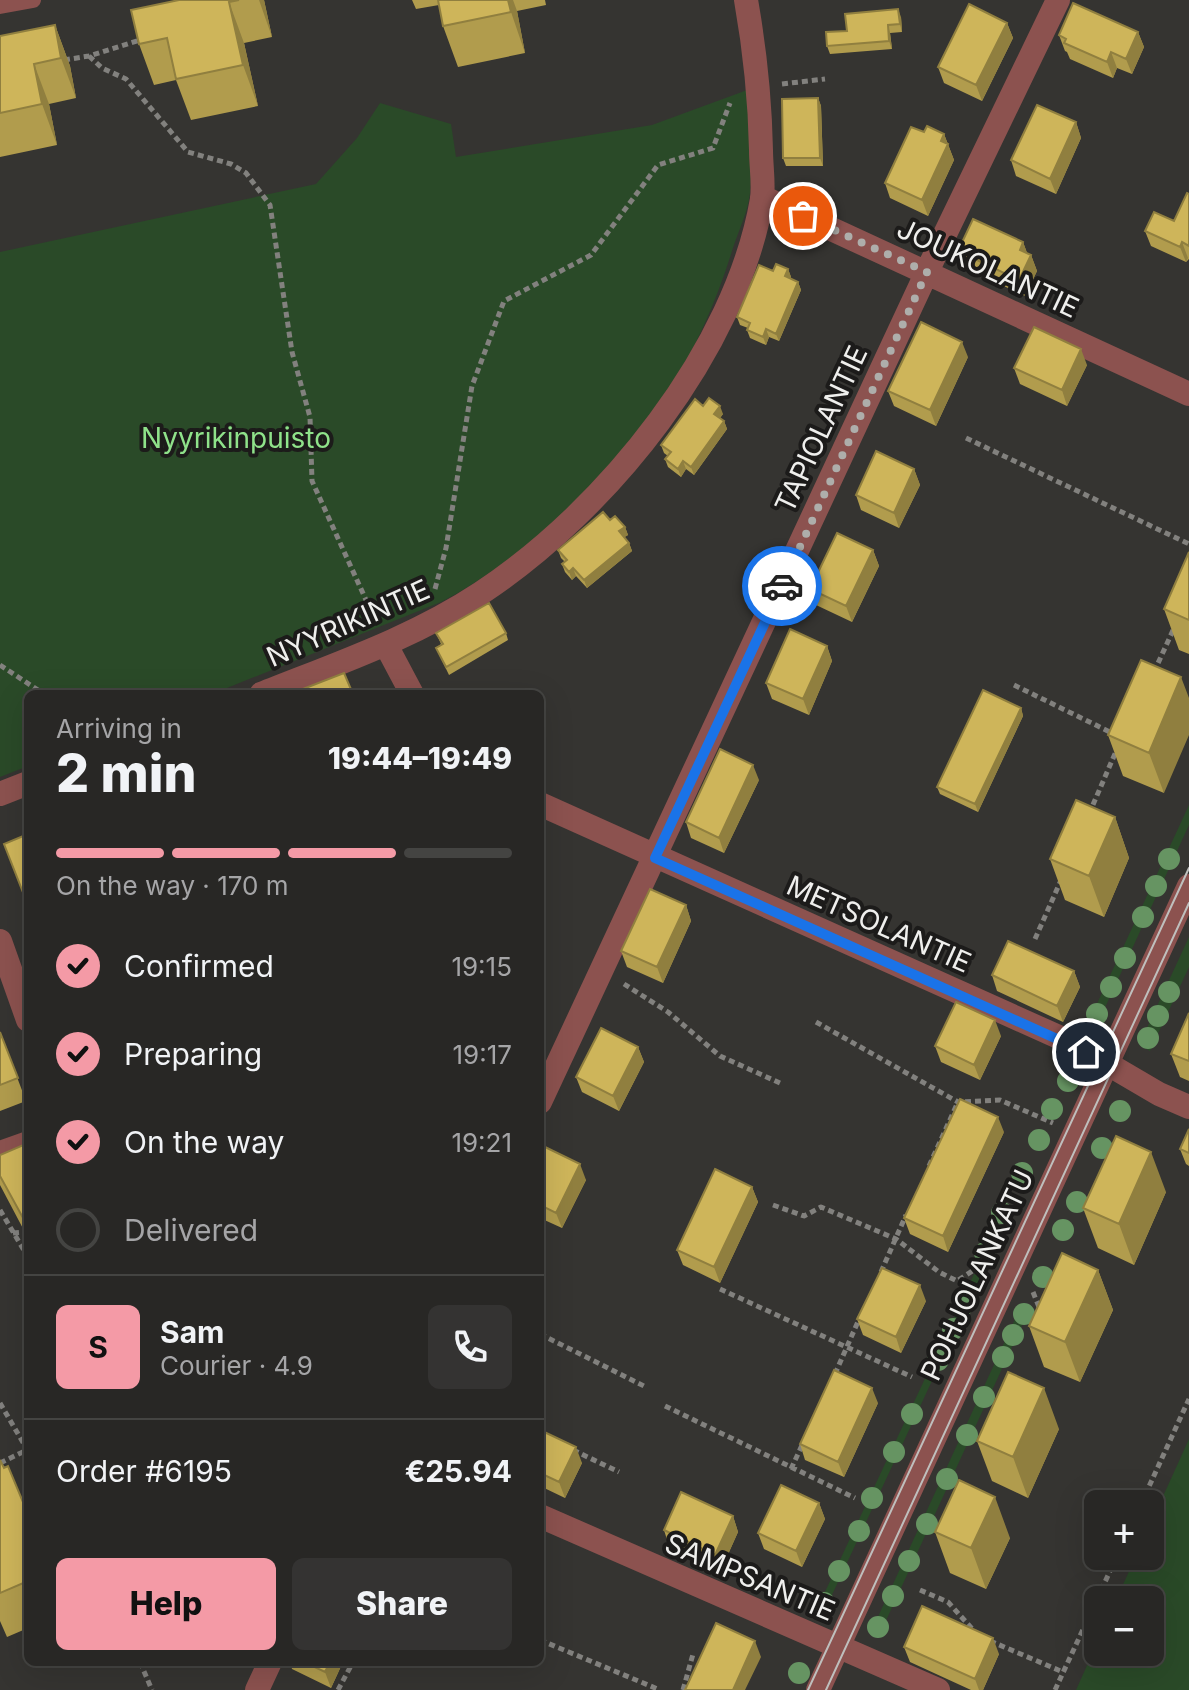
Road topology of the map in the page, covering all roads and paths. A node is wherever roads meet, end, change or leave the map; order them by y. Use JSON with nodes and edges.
{"nodes":[{"id":1,"x":33,"y":0,"type":"edge"},
{"id":2,"x":746,"y":0,"type":"edge"},
{"id":3,"x":1058,"y":0,"type":"edge"},
{"id":4,"x":0,"y":6,"type":"edge"},
{"id":5,"x":146,"y":38,"type":"edge"},
{"id":6,"x":89,"y":56,"type":"junction"},
{"id":7,"x":51,"y":62,"type":"edge"},
{"id":8,"x":758,"y":75,"type":"junction"},
{"id":9,"x":825,"y":79,"type":"dead end"},
{"id":10,"x":762,"y":197,"type":"junction"},
{"id":11,"x":927,"y":272,"type":"junction"},
{"id":12,"x":1189,"y":394,"type":"edge"},
{"id":13,"x":966,"y":438,"type":"dead end"},
{"id":14,"x":1189,"y":544,"type":"edge"},
{"id":15,"x":1182,"y":611,"type":"edge"},
{"id":16,"x":425,"y":625,"type":"junction"},
{"id":17,"x":386,"y":645,"type":"junction"},
{"id":18,"x":0,"y":665,"type":"edge"},
{"id":19,"x":1149,"y":681,"type":"edge"},
{"id":20,"x":1014,"y":685,"type":"dead end"},
{"id":21,"x":38,"y":690,"type":"edge"},
{"id":22,"x":271,"y":690,"type":"edge"},
{"id":23,"x":410,"y":690,"type":"edge"},
{"id":24,"x":24,"y":785,"type":"edge"},
{"id":25,"x":0,"y":794,"type":"edge"},
{"id":26,"x":544,"y":806,"type":"edge"},
{"id":27,"x":1085,"y":824,"type":"edge"},
{"id":28,"x":655,"y":858,"type":"junction"},
{"id":29,"x":1066,"y":867,"type":"edge"},
{"id":30,"x":1189,"y":886,"type":"edge"},
{"id":31,"x":1035,"y":939,"type":"dead end"},
{"id":32,"x":0,"y":941,"type":"edge"},
{"id":33,"x":620,"y":982,"type":"dead end"},
{"id":34,"x":24,"y":1009,"type":"edge"},
{"id":35,"x":816,"y":1022,"type":"dead end"},
{"id":36,"x":1109,"y":1065,"type":"junction"},
{"id":37,"x":780,"y":1083,"type":"dead end"},
{"id":38,"x":544,"y":1094,"type":"edge"},
{"id":39,"x":958,"y":1102,"type":"junction"},
{"id":40,"x":1189,"y":1107,"type":"edge"},
{"id":41,"x":1055,"y":1124,"type":"dead end"},
{"id":42,"x":24,"y":1144,"type":"edge"},
{"id":43,"x":0,"y":1153,"type":"edge"},
{"id":44,"x":927,"y":1171,"type":"edge"},
{"id":45,"x":773,"y":1205,"type":"dead end"},
{"id":46,"x":0,"y":1210,"type":"edge"},
{"id":47,"x":908,"y":1212,"type":"edge"},
{"id":48,"x":24,"y":1232,"type":"edge"},
{"id":49,"x":13,"y":1233,"type":"junction"},
{"id":50,"x":896,"y":1239,"type":"junction"},
{"id":51,"x":24,"y":1251,"type":"edge"},
{"id":52,"x":990,"y":1260,"type":"dead end"},
{"id":53,"x":877,"y":1280,"type":"edge"},
{"id":54,"x":1028,"y":1280,"type":"dead end"},
{"id":55,"x":720,"y":1289,"type":"dead end"},
{"id":56,"x":865,"y":1307,"type":"edge"},
{"id":57,"x":1044,"y":1320,"type":"edge"},
{"id":58,"x":544,"y":1336,"type":"edge"},
{"id":59,"x":847,"y":1347,"type":"junction"},
{"id":60,"x":912,"y":1377,"type":"dead end"},
{"id":61,"x":646,"y":1387,"type":"dead end"},
{"id":62,"x":828,"y":1388,"type":"edge"},
{"id":63,"x":1189,"y":1399,"type":"edge"},
{"id":64,"x":0,"y":1403,"type":"edge"},
{"id":65,"x":665,"y":1406,"type":"dead end"},
{"id":66,"x":809,"y":1429,"type":"edge"},
{"id":67,"x":24,"y":1443,"type":"edge"},
{"id":68,"x":566,"y":1447,"type":"edge"},
{"id":69,"x":24,"y":1452,"type":"edge"},
{"id":70,"x":0,"y":1463,"type":"edge"},
{"id":71,"x":791,"y":1469,"type":"junction"},
{"id":72,"x":619,"y":1472,"type":"dead end"},
{"id":73,"x":1147,"y":1490,"type":"edge"},
{"id":74,"x":855,"y":1498,"type":"dead end"},
{"id":75,"x":544,"y":1518,"type":"edge"},
{"id":76,"x":1110,"y":1570,"type":"edge"},
{"id":77,"x":920,"y":1590,"type":"dead end"},
{"id":78,"x":544,"y":1642,"type":"edge"},
{"id":79,"x":838,"y":1647,"type":"junction"},
{"id":80,"x":693,"y":1654,"type":"dead end"},
{"id":81,"x":142,"y":1666,"type":"edge"},
{"id":82,"x":268,"y":1666,"type":"edge"},
{"id":83,"x":351,"y":1666,"type":"edge"},
{"id":84,"x":1063,"y":1672,"type":"junction"},
{"id":85,"x":152,"y":1690,"type":"edge"},
{"id":86,"x":257,"y":1690,"type":"edge"},
{"id":87,"x":338,"y":1690,"type":"edge"},
{"id":88,"x":660,"y":1690,"type":"edge"},
{"id":89,"x":683,"y":1690,"type":"edge"},
{"id":90,"x":818,"y":1690,"type":"edge"},
{"id":91,"x":938,"y":1690,"type":"edge"},
{"id":92,"x":1055,"y":1690,"type":"edge"}],
"edges":[{"from":1,"to":4,"type":"lane"},
{"from":2,"to":8,"type":"street","name":"NYYRIKINTIE"},
{"from":3,"to":11,"type":"street","name":"TAPIOLANTIE"},
{"from":5,"to":6,"type":"path"},
{"from":6,"to":7,"type":"path"},
{"from":6,"to":17,"type":"path"},
{"from":8,"to":9,"type":"path"},
{"from":8,"to":10,"type":"street","name":"NYYRIKINTIE"},
{"from":8,"to":16,"type":"path"},
{"from":10,"to":11,"type":"street","name":"JOUKOLANTIE"},
{"from":10,"to":16,"type":"street","name":"NYYRIKINTIE"},
{"from":11,"to":12,"type":"street","name":"JOUKOLANTIE"},
{"from":11,"to":28,"type":"street","name":"TAPIOLANTIE"},
{"from":13,"to":14,"type":"path"},
{"from":15,"to":19,"type":"path"},
{"from":16,"to":17,"type":"street","name":"NYYRIKINTIE"},
{"from":17,"to":22,"type":"street","name":"NYYRIKINTIE"},
{"from":17,"to":23,"type":"street"},
{"from":18,"to":21,"type":"path"},
{"from":20,"to":27,"type":"path"},
{"from":24,"to":25,"type":"street"},
{"from":26,"to":28,"type":"street","name":"METSOLANTIE"},
{"from":28,"to":36,"type":"street","name":"METSOLANTIE"},
{"from":28,"to":38,"type":"street","name":"TAPIOLANTIE"},
{"from":29,"to":31,"type":"path"},
{"from":30,"to":36,"type":"street","name":"POHJOLANKATU"},
{"from":32,"to":34,"type":"street"},
{"from":33,"to":37,"type":"path"},
{"from":35,"to":39,"type":"path"},
{"from":36,"to":40,"type":"street","name":"METSOLANTIE"},
{"from":36,"to":79,"type":"street","name":"POHJOLANKATU"},
{"from":39,"to":41,"type":"path"},
{"from":39,"to":44,"type":"path"},
{"from":42,"to":43,"type":"street"},
{"from":45,"to":50,"type":"path"},
{"from":46,"to":49,"type":"path"},
{"from":47,"to":50,"type":"path"},
{"from":48,"to":49,"type":"path"},
{"from":49,"to":51,"type":"path"},
{"from":50,"to":52,"type":"path"},
{"from":50,"to":53,"type":"path"},
{"from":54,"to":57,"type":"path"},
{"from":55,"to":59,"type":"path"},
{"from":56,"to":59,"type":"path"},
{"from":58,"to":61,"type":"path"},
{"from":59,"to":60,"type":"path"},
{"from":59,"to":62,"type":"path"},
{"from":63,"to":73,"type":"path"},
{"from":64,"to":67,"type":"path"},
{"from":65,"to":71,"type":"path"},
{"from":66,"to":71,"type":"path"},
{"from":68,"to":72,"type":"path"},
{"from":69,"to":70,"type":"path"},
{"from":71,"to":74,"type":"path"},
{"from":75,"to":79,"type":"street","name":"SAMPSANTIE"},
{"from":76,"to":84,"type":"path"},
{"from":77,"to":84,"type":"path"},
{"from":78,"to":88,"type":"path"},
{"from":79,"to":90,"type":"street","name":"POHJOLANKATU"},
{"from":79,"to":91,"type":"street","name":"SAMPSANTIE"},
{"from":80,"to":89,"type":"path"},
{"from":81,"to":85,"type":"path"},
{"from":82,"to":86,"type":"street"},
{"from":83,"to":87,"type":"path"},
{"from":84,"to":92,"type":"path"}]}
